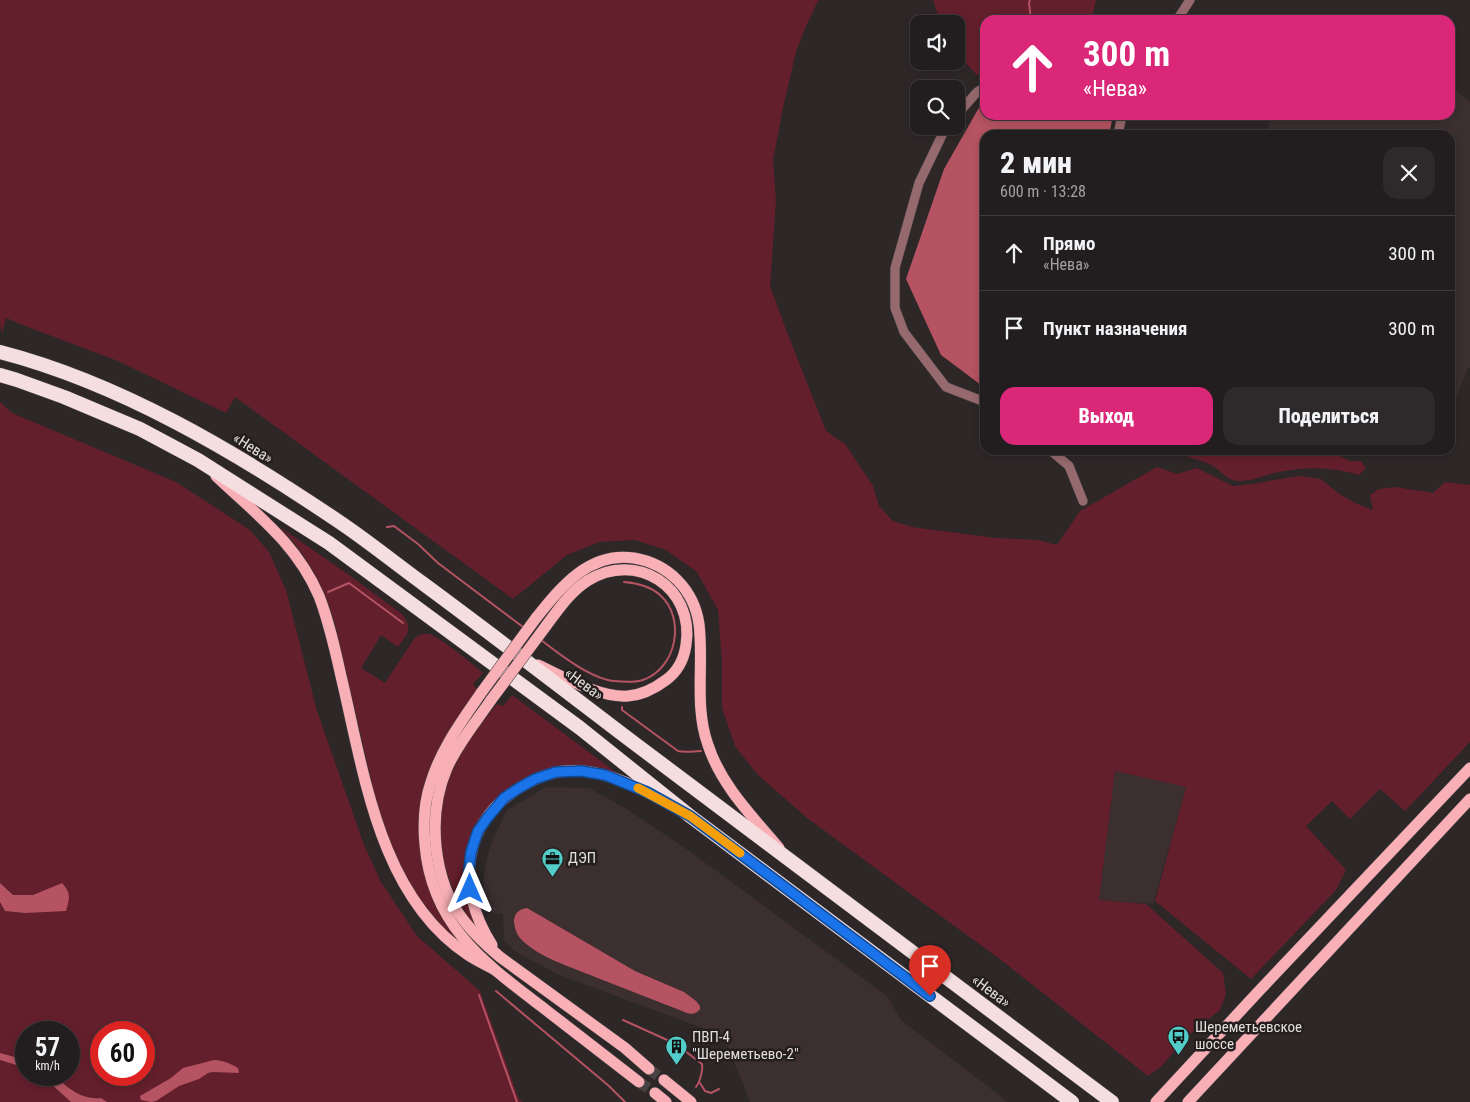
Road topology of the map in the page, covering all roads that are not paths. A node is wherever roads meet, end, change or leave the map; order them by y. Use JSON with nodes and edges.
{"nodes":[{"id":1,"x":1190,"y":0,"type":"edge"},
{"id":2,"x":1180,"y":15,"type":"edge"},
{"id":3,"x":980,"y":90,"type":"edge"},
{"id":4,"x":965,"y":105,"type":"edge"},
{"id":5,"x":942,"y":135,"type":"edge"},
{"id":6,"x":7,"y":354,"type":"edge"},
{"id":7,"x":0,"y":376,"type":"edge"},
{"id":8,"x":980,"y":400,"type":"edge"},
{"id":9,"x":1056,"y":455,"type":"edge"},
{"id":10,"x":198,"y":460,"type":"junction"},
{"id":11,"x":1083,"y":501,"type":"dead end"},
{"id":12,"x":526,"y":660,"type":"junction"},
{"id":13,"x":1470,"y":768,"type":"edge"},
{"id":14,"x":1470,"y":799,"type":"edge"},
{"id":15,"x":690,"y":816,"type":"junction"},
{"id":16,"x":789,"y":861,"type":"junction"},
{"id":17,"x":500,"y":957,"type":"junction"},
{"id":18,"x":495,"y":970,"type":"junction"},
{"id":19,"x":649,"y":1069,"type":"tunnel mouth"},
{"id":20,"x":664,"y":1080,"type":"tunnel mouth"},
{"id":21,"x":639,"y":1082,"type":"tunnel mouth"},
{"id":22,"x":655,"y":1092,"type":"tunnel mouth"},
{"id":23,"x":666,"y":1102,"type":"edge"},
{"id":24,"x":691,"y":1102,"type":"edge"},
{"id":25,"x":1072,"y":1102,"type":"edge"},
{"id":26,"x":1112,"y":1102,"type":"edge"},
{"id":27,"x":1156,"y":1102,"type":"edge"},
{"id":28,"x":1188,"y":1102,"type":"edge"}],
"edges":[{"from":1,"to":2,"type":"street"},
{"from":3,"to":4,"type":"street"},
{"from":5,"to":8,"type":"street"},
{"from":6,"to":12,"type":"highway","name":"«Нева»"},
{"from":7,"to":10,"type":"highway"},
{"from":9,"to":11,"type":"street"},
{"from":10,"to":15,"type":"highway"},
{"from":10,"to":18,"type":"main road"},
{"from":12,"to":16,"type":"highway","name":"«Нева»"},
{"from":12,"to":17,"type":"main road","bridge":true},
{"from":13,"to":27,"type":"main road"},
{"from":14,"to":28,"type":"main road"},
{"from":15,"to":17,"type":"main road"},
{"from":15,"to":25,"type":"highway"},
{"from":16,"to":18,"type":"main road","bridge":true},
{"from":16,"to":26,"type":"highway","name":"«Нева»"},
{"from":17,"to":19,"type":"main road"},
{"from":18,"to":21,"type":"main road"},
{"from":20,"to":24,"type":"main road"},
{"from":22,"to":23,"type":"main road"}]}
